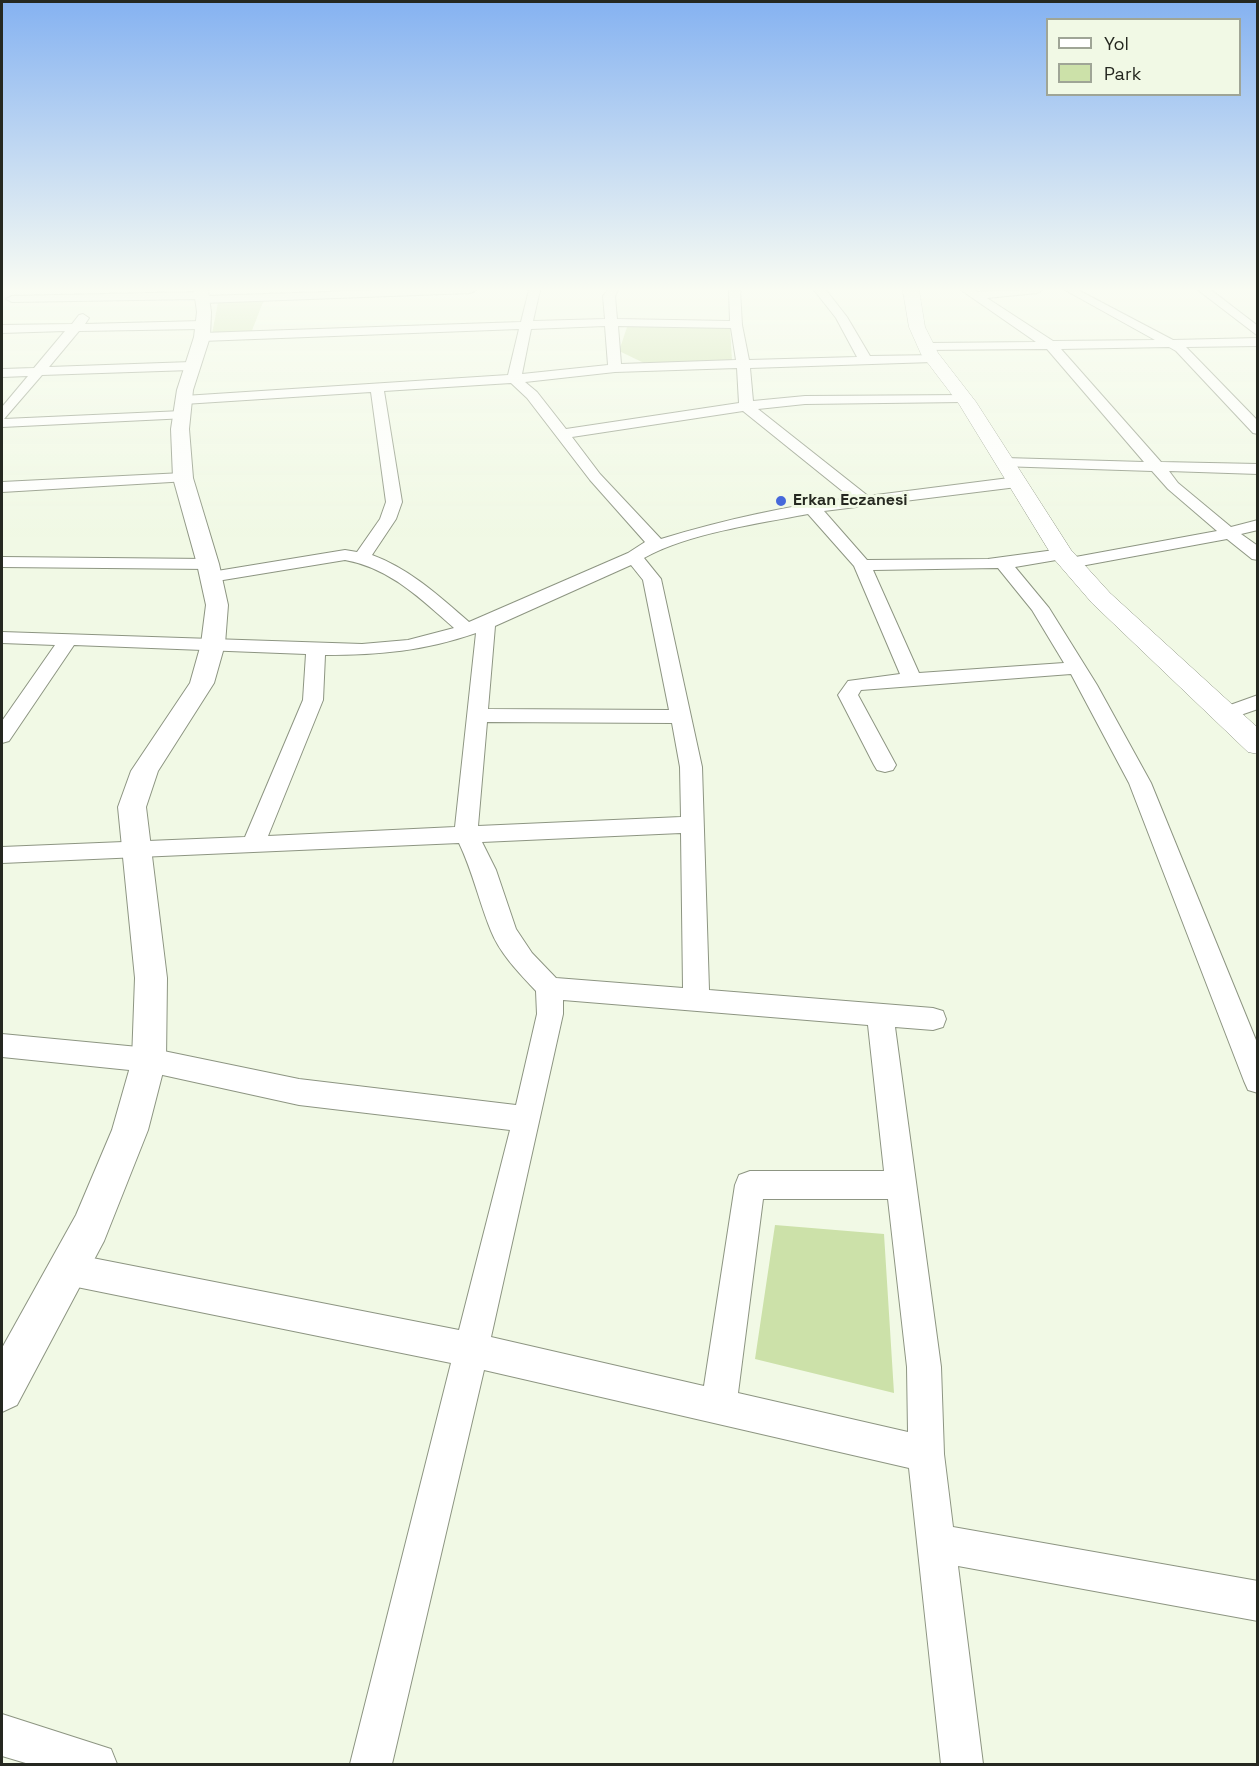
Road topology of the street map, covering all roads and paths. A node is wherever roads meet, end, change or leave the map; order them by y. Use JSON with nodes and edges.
{"nodes":[{"id":1,"x":24,"y":372,"type":"edge"},
{"id":2,"x":40,"y":372,"type":"edge"},
{"id":3,"x":190,"y":372,"type":"edge"},
{"id":4,"x":516,"y":372,"type":"edge"},
{"id":5,"x":574,"y":372,"type":"edge"},
{"id":6,"x":744,"y":372,"type":"edge"},
{"id":7,"x":945,"y":372,"type":"edge"},
{"id":8,"x":1076,"y":372,"type":"edge"},
{"id":9,"x":1204,"y":372,"type":"edge"},
{"id":10,"x":2,"y":373,"type":"edge"},
{"id":11,"x":514,"y":379,"type":"junction"},
{"id":12,"x":377,"y":387,"type":"junction"},
{"id":13,"x":964,"y":398,"type":"junction"},
{"id":14,"x":746,"y":406,"type":"junction"},
{"id":15,"x":183,"y":408,"type":"junction"},
{"id":16,"x":2,"y":415,"type":"edge"},
{"id":17,"x":2,"y":423,"type":"edge"},
{"id":18,"x":1257,"y":430,"type":"edge"},
{"id":19,"x":562,"y":434,"type":"junction"},
{"id":20,"x":1005,"y":463,"type":"junction"},
{"id":21,"x":1156,"y":466,"type":"junction"},
{"id":22,"x":1257,"y":469,"type":"edge"},
{"id":23,"x":183,"y":478,"type":"junction"},
{"id":24,"x":1017,"y":482,"type":"junction"},
{"id":25,"x":2,"y":487,"type":"edge"},
{"id":26,"x":864,"y":501,"type":"junction"},
{"id":27,"x":812,"y":508,"type":"junction"},
{"id":28,"x":1257,"y":525,"type":"edge"},
{"id":29,"x":1230,"y":534,"type":"junction"},
{"id":30,"x":642,"y":552,"type":"junction"},
{"id":31,"x":1257,"y":555,"type":"edge"},
{"id":32,"x":362,"y":557,"type":"junction"},
{"id":33,"x":1066,"y":558,"type":"junction"},
{"id":34,"x":2,"y":562,"type":"edge"},
{"id":35,"x":1002,"y":562,"type":"junction"},
{"id":36,"x":862,"y":565,"type":"junction"},
{"id":37,"x":210,"y":570,"type":"junction"},
{"id":38,"x":476,"y":625,"type":"junction"},
{"id":39,"x":2,"y":637,"type":"edge"},
{"id":40,"x":68,"y":640,"type":"junction"},
{"id":41,"x":213,"y":644,"type":"junction"},
{"id":42,"x":316,"y":649,"type":"junction"},
{"id":43,"x":1077,"y":668,"type":"junction"},
{"id":44,"x":912,"y":679,"type":"junction"},
{"id":45,"x":1257,"y":701,"type":"edge"},
{"id":46,"x":1226,"y":714,"type":"junction"},
{"id":47,"x":477,"y":715,"type":"junction"},
{"id":48,"x":681,"y":717,"type":"junction"},
{"id":49,"x":2,"y":736,"type":"edge"},
{"id":50,"x":1257,"y":745,"type":"edge"},
{"id":51,"x":885,"y":765,"type":"dead end"},
{"id":52,"x":692,"y":825,"type":"junction"},
{"id":53,"x":466,"y":832,"type":"junction"},
{"id":54,"x":253,"y":845,"type":"junction"},
{"id":55,"x":138,"y":851,"type":"junction"},
{"id":56,"x":2,"y":855,"type":"edge"},
{"id":57,"x":549,"y":988,"type":"junction"},
{"id":58,"x":696,"y":1000,"type":"junction"},
{"id":59,"x":880,"y":1015,"type":"junction"},
{"id":60,"x":933,"y":1019,"type":"dead end"},
{"id":61,"x":2,"y":1045,"type":"edge"},
{"id":62,"x":149,"y":1060,"type":"junction"},
{"id":63,"x":1257,"y":1082,"type":"edge"},
{"id":64,"x":527,"y":1119,"type":"junction"},
{"id":65,"x":901,"y":1185,"type":"junction"},
{"id":66,"x":67,"y":1269,"type":"junction"},
{"id":67,"x":472,"y":1350,"type":"junction"},
{"id":68,"x":2,"y":1390,"type":"edge"},
{"id":69,"x":719,"y":1406,"type":"junction"},
{"id":70,"x":926,"y":1454,"type":"junction"},
{"id":71,"x":937,"y":1543,"type":"junction"},
{"id":72,"x":1257,"y":1601,"type":"edge"},
{"id":73,"x":2,"y":1735,"type":"edge"},
{"id":74,"x":96,"y":1764,"type":"edge"},
{"id":75,"x":371,"y":1764,"type":"edge"},
{"id":76,"x":962,"y":1764,"type":"edge"}],
"edges":[{"from":1,"to":10,"type":"street"},
{"from":2,"to":16,"type":"street"},
{"from":3,"to":15,"type":"street"},
{"from":4,"to":11,"type":"street"},
{"from":5,"to":11,"type":"street"},
{"from":6,"to":14,"type":"street"},
{"from":7,"to":13,"type":"main road"},
{"from":8,"to":21,"type":"street"},
{"from":9,"to":18,"type":"street"},
{"from":11,"to":12,"type":"street"},
{"from":11,"to":19,"type":"street"},
{"from":12,"to":15,"type":"street"},
{"from":12,"to":32,"type":"street"},
{"from":13,"to":14,"type":"street"},
{"from":13,"to":20,"type":"main road"},
{"from":14,"to":19,"type":"street"},
{"from":14,"to":26,"type":"street"},
{"from":15,"to":17,"type":"street"},
{"from":15,"to":23,"type":"street"},
{"from":19,"to":30,"type":"street"},
{"from":20,"to":21,"type":"street"},
{"from":20,"to":24,"type":"main road"},
{"from":21,"to":22,"type":"street"},
{"from":21,"to":29,"type":"street"},
{"from":23,"to":25,"type":"street"},
{"from":23,"to":37,"type":"street"},
{"from":24,"to":26,"type":"street"},
{"from":24,"to":33,"type":"main road"},
{"from":26,"to":27,"type":"street"},
{"from":27,"to":30,"type":"street"},
{"from":27,"to":36,"type":"street"},
{"from":28,"to":29,"type":"street"},
{"from":29,"to":31,"type":"street"},
{"from":29,"to":33,"type":"street"},
{"from":30,"to":38,"type":"street"},
{"from":30,"to":48,"type":"street"},
{"from":32,"to":37,"type":"street"},
{"from":32,"to":38,"type":"street"},
{"from":33,"to":35,"type":"street"},
{"from":33,"to":46,"type":"main road"},
{"from":34,"to":37,"type":"street"},
{"from":35,"to":36,"type":"street"},
{"from":35,"to":43,"type":"street"},
{"from":36,"to":44,"type":"street"},
{"from":37,"to":41,"type":"street"},
{"from":38,"to":42,"type":"street"},
{"from":38,"to":47,"type":"street"},
{"from":39,"to":40,"type":"street"},
{"from":40,"to":41,"type":"street"},
{"from":40,"to":49,"type":"street"},
{"from":41,"to":42,"type":"street"},
{"from":41,"to":55,"type":"street"},
{"from":42,"to":54,"type":"street"},
{"from":43,"to":44,"type":"street"},
{"from":43,"to":63,"type":"street"},
{"from":44,"to":51,"type":"street"},
{"from":45,"to":46,"type":"street"},
{"from":46,"to":50,"type":"main road"},
{"from":47,"to":48,"type":"street"},
{"from":47,"to":53,"type":"street"},
{"from":48,"to":52,"type":"street"},
{"from":52,"to":53,"type":"street"},
{"from":52,"to":58,"type":"street"},
{"from":53,"to":54,"type":"street"},
{"from":53,"to":57,"type":"street"},
{"from":54,"to":55,"type":"street"},
{"from":55,"to":56,"type":"street"},
{"from":55,"to":62,"type":"street"},
{"from":57,"to":58,"type":"street"},
{"from":57,"to":64,"type":"street"},
{"from":58,"to":59,"type":"street"},
{"from":59,"to":60,"type":"street"},
{"from":59,"to":65,"type":"street"},
{"from":61,"to":62,"type":"street"},
{"from":62,"to":64,"type":"street"},
{"from":62,"to":66,"type":"street"},
{"from":64,"to":67,"type":"street"},
{"from":65,"to":69,"type":"street"},
{"from":65,"to":70,"type":"street"},
{"from":66,"to":67,"type":"street"},
{"from":66,"to":68,"type":"street"},
{"from":67,"to":69,"type":"street"},
{"from":67,"to":75,"type":"street"},
{"from":69,"to":70,"type":"street"},
{"from":70,"to":71,"type":"street"},
{"from":71,"to":72,"type":"street"},
{"from":71,"to":76,"type":"street"},
{"from":73,"to":74,"type":"street"}]}
